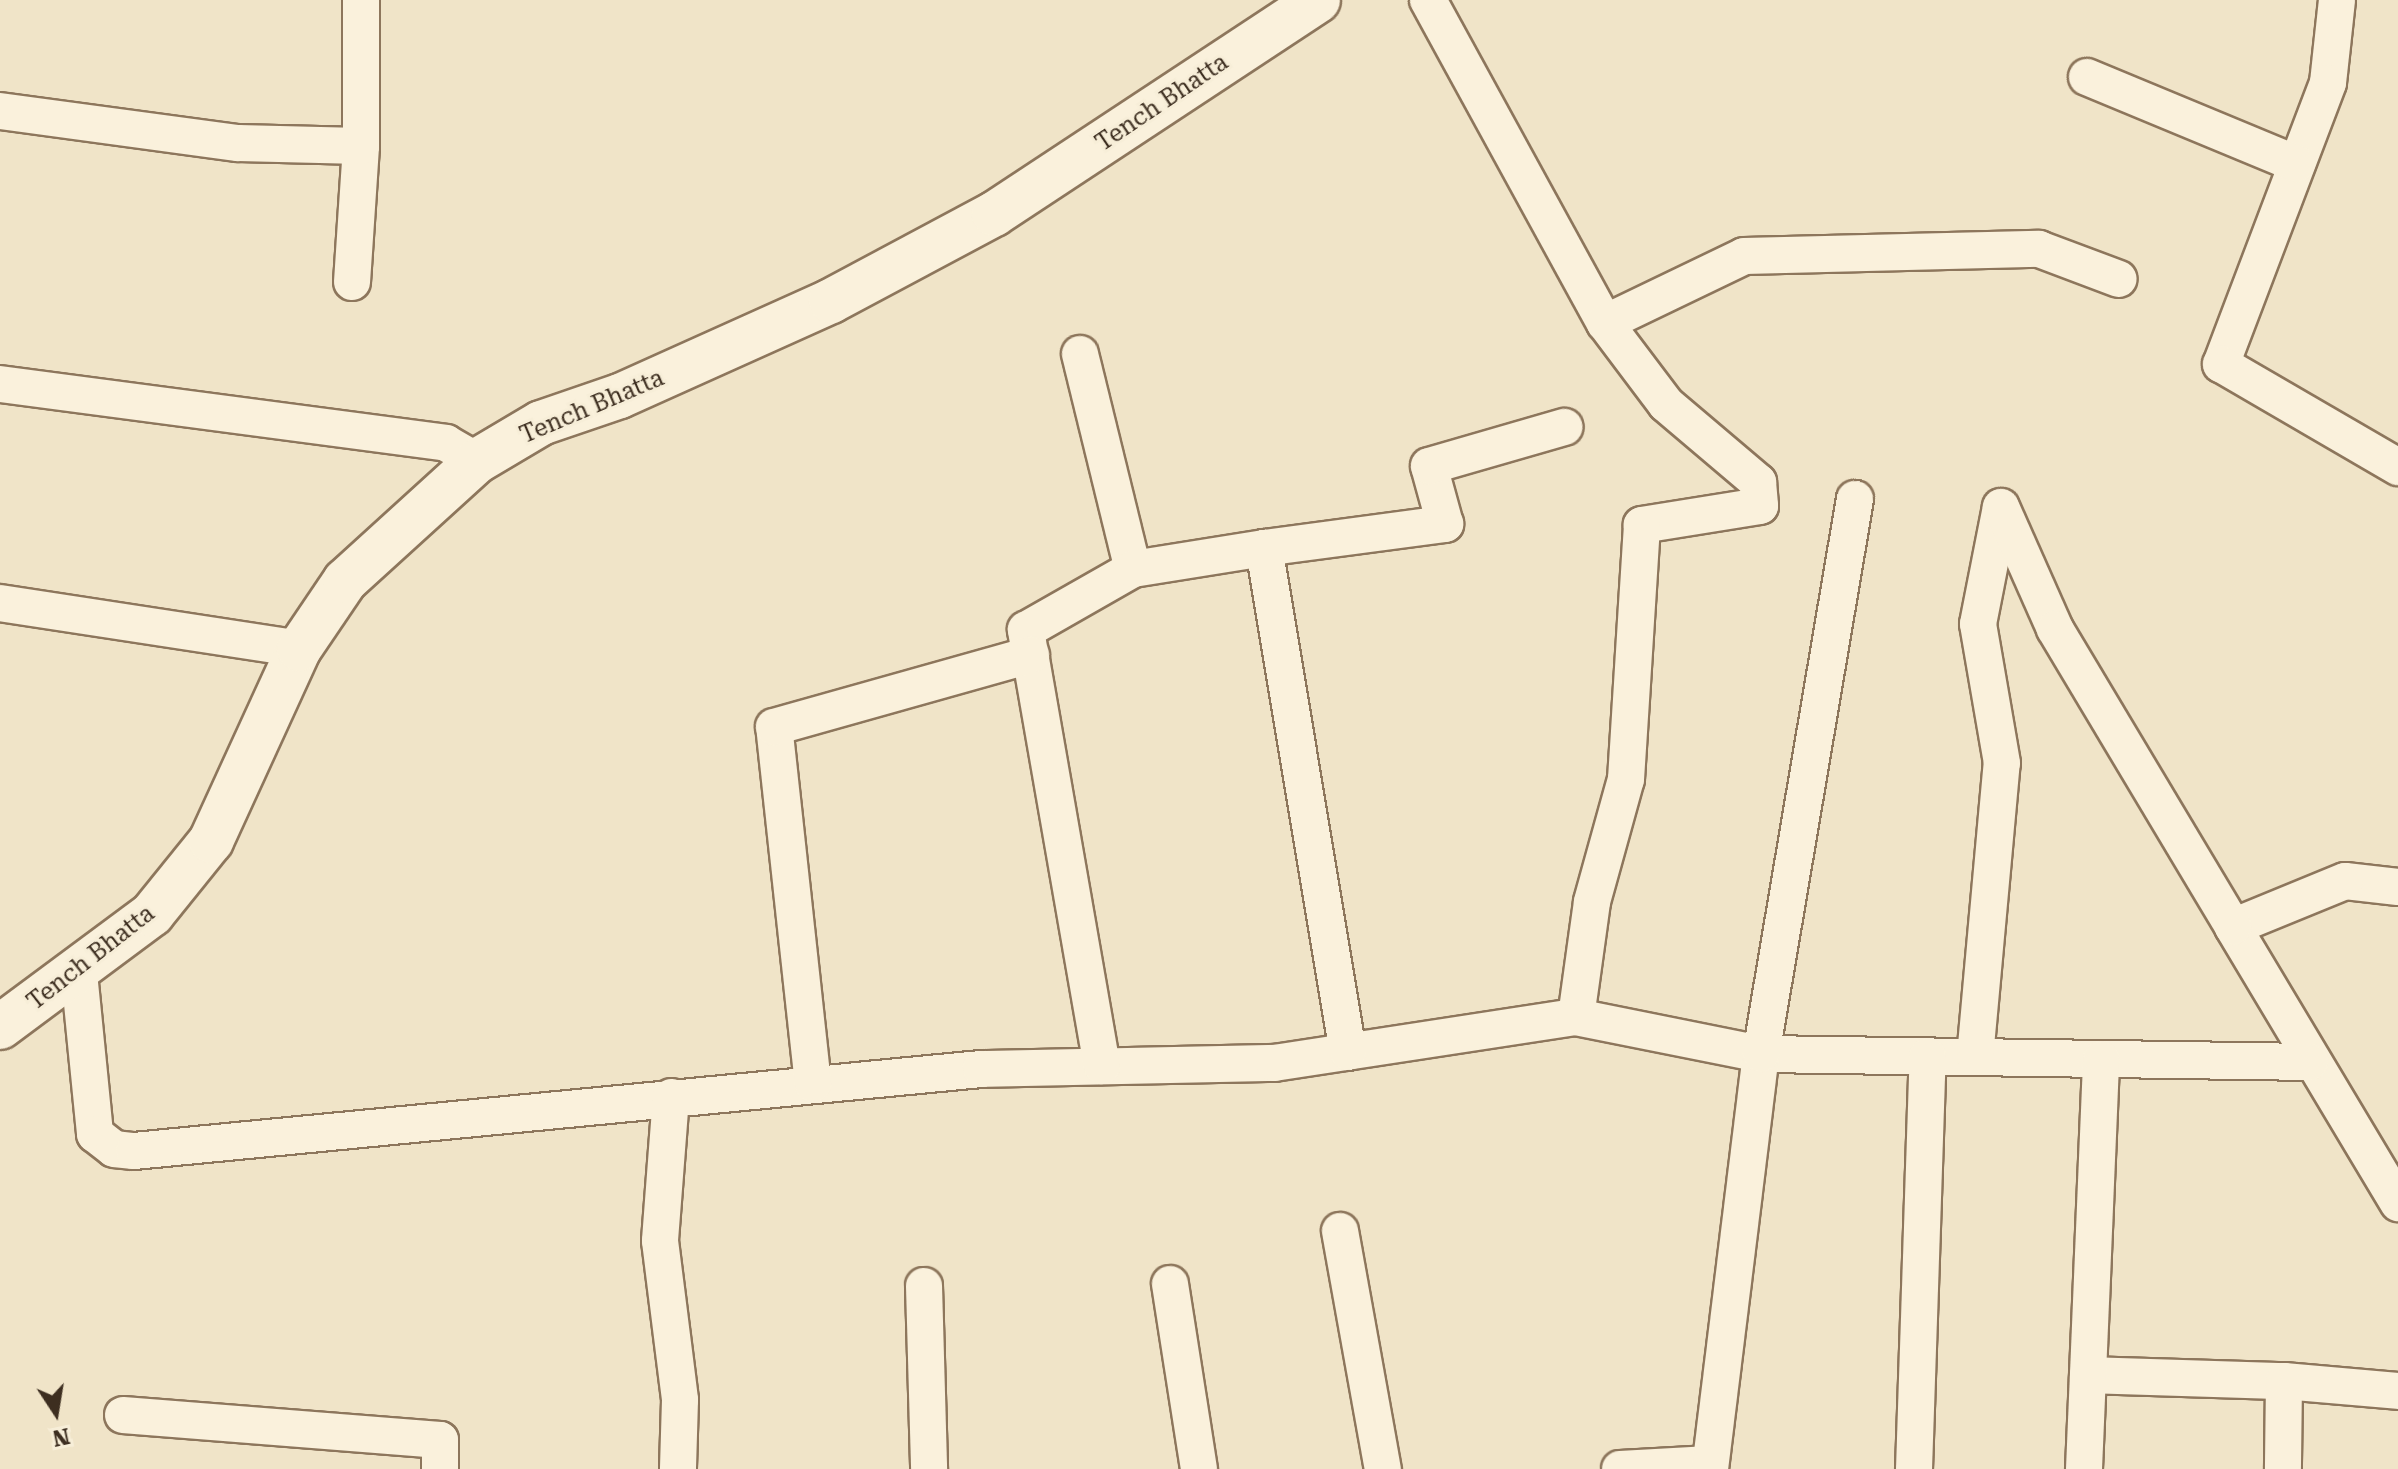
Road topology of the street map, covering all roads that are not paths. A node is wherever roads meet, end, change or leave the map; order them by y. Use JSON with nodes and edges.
{"nodes":[{"id":1,"x":361,"y":0,"type":"edge"},
{"id":2,"x":1318,"y":0,"type":"edge"},
{"id":3,"x":1428,"y":0,"type":"edge"},
{"id":4,"x":2337,"y":0,"type":"edge"},
{"id":5,"x":2087,"y":77,"type":"dead end"},
{"id":6,"x":0,"y":111,"type":"edge"},
{"id":7,"x":361,"y":146,"type":"junction"},
{"id":8,"x":2297,"y":164,"type":"junction"},
{"id":9,"x":2119,"y":279,"type":"dead end"},
{"id":10,"x":352,"y":282,"type":"dead end"},
{"id":11,"x":1605,"y":323,"type":"junction"},
{"id":12,"x":1080,"y":354,"type":"dead end"},
{"id":13,"x":0,"y":384,"type":"edge"},
{"id":14,"x":1564,"y":427,"type":"dead end"},
{"id":15,"x":477,"y":461,"type":"junction"},
{"id":16,"x":2398,"y":467,"type":"edge"},
{"id":17,"x":1855,"y":499,"type":"dead end"},
{"id":18,"x":1264,"y":548,"type":"junction"},
{"id":19,"x":1133,"y":569,"type":"junction"},
{"id":20,"x":0,"y":603,"type":"edge"},
{"id":21,"x":299,"y":649,"type":"junction"},
{"id":22,"x":1031,"y":655,"type":"junction"},
{"id":23,"x":2398,"y":887,"type":"edge"},
{"id":24,"x":2233,"y":927,"type":"junction"},
{"id":25,"x":79,"y":973,"type":"junction"},
{"id":26,"x":1576,"y":1017,"type":"junction"},
{"id":27,"x":0,"y":1027,"type":"edge"},
{"id":28,"x":1348,"y":1052,"type":"junction"},
{"id":29,"x":1761,"y":1054,"type":"junction"},
{"id":30,"x":1928,"y":1056,"type":"junction"},
{"id":31,"x":1975,"y":1057,"type":"junction"},
{"id":32,"x":2101,"y":1059,"type":"junction"},
{"id":33,"x":2310,"y":1062,"type":"junction"},
{"id":34,"x":1102,"y":1066,"type":"junction"},
{"id":35,"x":813,"y":1084,"type":"junction"},
{"id":36,"x":671,"y":1097,"type":"junction"},
{"id":37,"x":2398,"y":1203,"type":"edge"},
{"id":38,"x":1340,"y":1231,"type":"dead end"},
{"id":39,"x":1170,"y":1284,"type":"dead end"},
{"id":40,"x":924,"y":1286,"type":"dead end"},
{"id":41,"x":2088,"y":1375,"type":"junction"},
{"id":42,"x":2284,"y":1381,"type":"junction"},
{"id":43,"x":2398,"y":1391,"type":"edge"},
{"id":44,"x":123,"y":1415,"type":"dead end"},
{"id":45,"x":1710,"y":1467,"type":"edge"},
{"id":46,"x":440,"y":1469,"type":"edge"},
{"id":47,"x":678,"y":1469,"type":"edge"},
{"id":48,"x":929,"y":1469,"type":"edge"},
{"id":49,"x":1199,"y":1469,"type":"edge"},
{"id":50,"x":1383,"y":1469,"type":"edge"},
{"id":51,"x":1620,"y":1469,"type":"edge"},
{"id":52,"x":1914,"y":1469,"type":"edge"},
{"id":53,"x":2084,"y":1469,"type":"edge"},
{"id":54,"x":2283,"y":1469,"type":"edge"}],
"edges":[{"from":1,"to":7,"type":"street"},
{"from":2,"to":15,"type":"main road","name":"Tench Bhatta"},
{"from":3,"to":11,"type":"street"},
{"from":4,"to":8,"type":"street"},
{"from":5,"to":8,"type":"street"},
{"from":6,"to":7,"type":"street"},
{"from":7,"to":10,"type":"street"},
{"from":8,"to":16,"type":"street"},
{"from":9,"to":11,"type":"street"},
{"from":11,"to":26,"type":"street"},
{"from":12,"to":19,"type":"street"},
{"from":13,"to":15,"type":"street"},
{"from":14,"to":18,"type":"street"},
{"from":15,"to":21,"type":"main road","name":"Tench Bhatta"},
{"from":17,"to":29,"type":"street"},
{"from":18,"to":19,"type":"street"},
{"from":18,"to":28,"type":"street"},
{"from":19,"to":22,"type":"street"},
{"from":20,"to":21,"type":"street"},
{"from":21,"to":25,"type":"main road","name":"Tench Bhatta"},
{"from":22,"to":34,"type":"street"},
{"from":22,"to":35,"type":"street"},
{"from":23,"to":24,"type":"street"},
{"from":24,"to":31,"type":"street"},
{"from":24,"to":33,"type":"street"},
{"from":25,"to":27,"type":"main road","name":"Tench Bhatta"},
{"from":25,"to":36,"type":"street"},
{"from":26,"to":28,"type":"street"},
{"from":26,"to":29,"type":"street"},
{"from":28,"to":34,"type":"street"},
{"from":29,"to":30,"type":"street"},
{"from":29,"to":45,"type":"street"},
{"from":30,"to":31,"type":"street"},
{"from":30,"to":52,"type":"street"},
{"from":31,"to":32,"type":"street"},
{"from":32,"to":33,"type":"street"},
{"from":32,"to":41,"type":"street"},
{"from":33,"to":37,"type":"street"},
{"from":34,"to":35,"type":"street"},
{"from":35,"to":36,"type":"street"},
{"from":36,"to":47,"type":"street"},
{"from":38,"to":50,"type":"street"},
{"from":39,"to":49,"type":"street"},
{"from":40,"to":48,"type":"street"},
{"from":41,"to":42,"type":"street"},
{"from":41,"to":53,"type":"street"},
{"from":42,"to":43,"type":"street"},
{"from":42,"to":54,"type":"street"},
{"from":44,"to":46,"type":"street"},
{"from":45,"to":51,"type":"street"}]}
